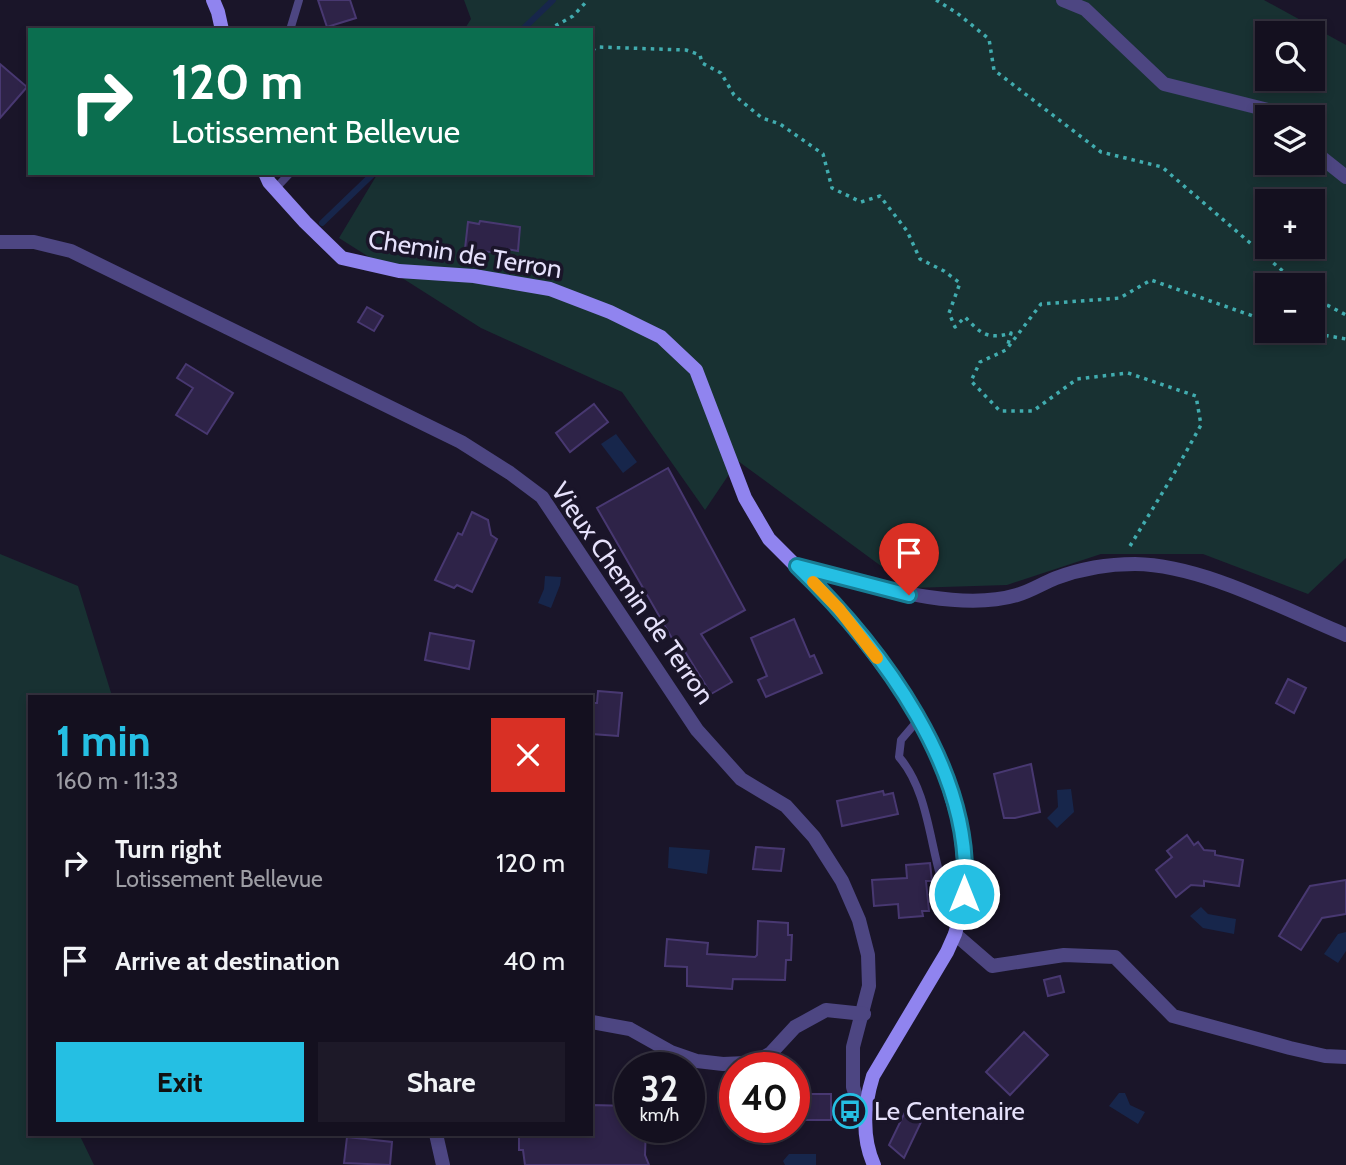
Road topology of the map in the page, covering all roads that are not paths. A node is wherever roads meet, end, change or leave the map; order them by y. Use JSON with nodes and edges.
{"nodes":[{"id":1,"x":213,"y":0,"type":"edge"},
{"id":2,"x":299,"y":0,"type":"edge"},
{"id":3,"x":1063,"y":0,"type":"edge"},
{"id":4,"x":221,"y":28,"type":"edge"},
{"id":5,"x":291,"y":28,"type":"edge"},
{"id":6,"x":1255,"y":107,"type":"edge"},
{"id":7,"x":1325,"y":160,"type":"edge"},
{"id":8,"x":266,"y":175,"type":"edge"},
{"id":9,"x":288,"y":175,"type":"edge"},
{"id":10,"x":1346,"y":177,"type":"edge"},
{"id":11,"x":275,"y":189,"type":"junction"},
{"id":12,"x":0,"y":242,"type":"edge"},
{"id":13,"x":797,"y":566,"type":"junction"},
{"id":14,"x":1346,"y":635,"type":"edge"},
{"id":15,"x":919,"y":719,"type":"junction"},
{"id":16,"x":940,"y":875,"type":"dead end"},
{"id":17,"x":955,"y":934,"type":"junction"},
{"id":18,"x":864,"y":1014,"type":"junction"},
{"id":19,"x":593,"y":1022,"type":"edge"},
{"id":20,"x":1346,"y":1057,"type":"edge"},
{"id":21,"x":864,"y":1120,"type":"junction"},
{"id":22,"x":436,"y":1136,"type":"edge"},
{"id":23,"x":443,"y":1165,"type":"edge"},
{"id":24,"x":874,"y":1165,"type":"edge"}],
"edges":[{"from":1,"to":4,"type":"street"},
{"from":2,"to":5,"type":"lane"},
{"from":3,"to":6,"type":"street"},
{"from":7,"to":10,"type":"street"},
{"from":8,"to":11,"type":"street","name":"Chemin de Terron"},
{"from":9,"to":11,"type":"lane"},
{"from":11,"to":13,"type":"street","name":"Chemin de Terron"},
{"from":12,"to":18,"type":"street","name":"Vieux Chemin de Terron"},
{"from":13,"to":14,"type":"street"},
{"from":13,"to":15,"type":"street","name":"Chemin de Terron"},
{"from":15,"to":16,"type":"lane"},
{"from":15,"to":17,"type":"street","name":"Chemin de Terron"},
{"from":17,"to":20,"type":"street"},
{"from":17,"to":21,"type":"street","name":"Chemin de Terron"},
{"from":18,"to":19,"type":"street"},
{"from":18,"to":21,"type":"street","name":"Vieux Chemin de Terron"},
{"from":21,"to":24,"type":"street","name":"Chemin de Terron"},
{"from":22,"to":23,"type":"street"}]}
